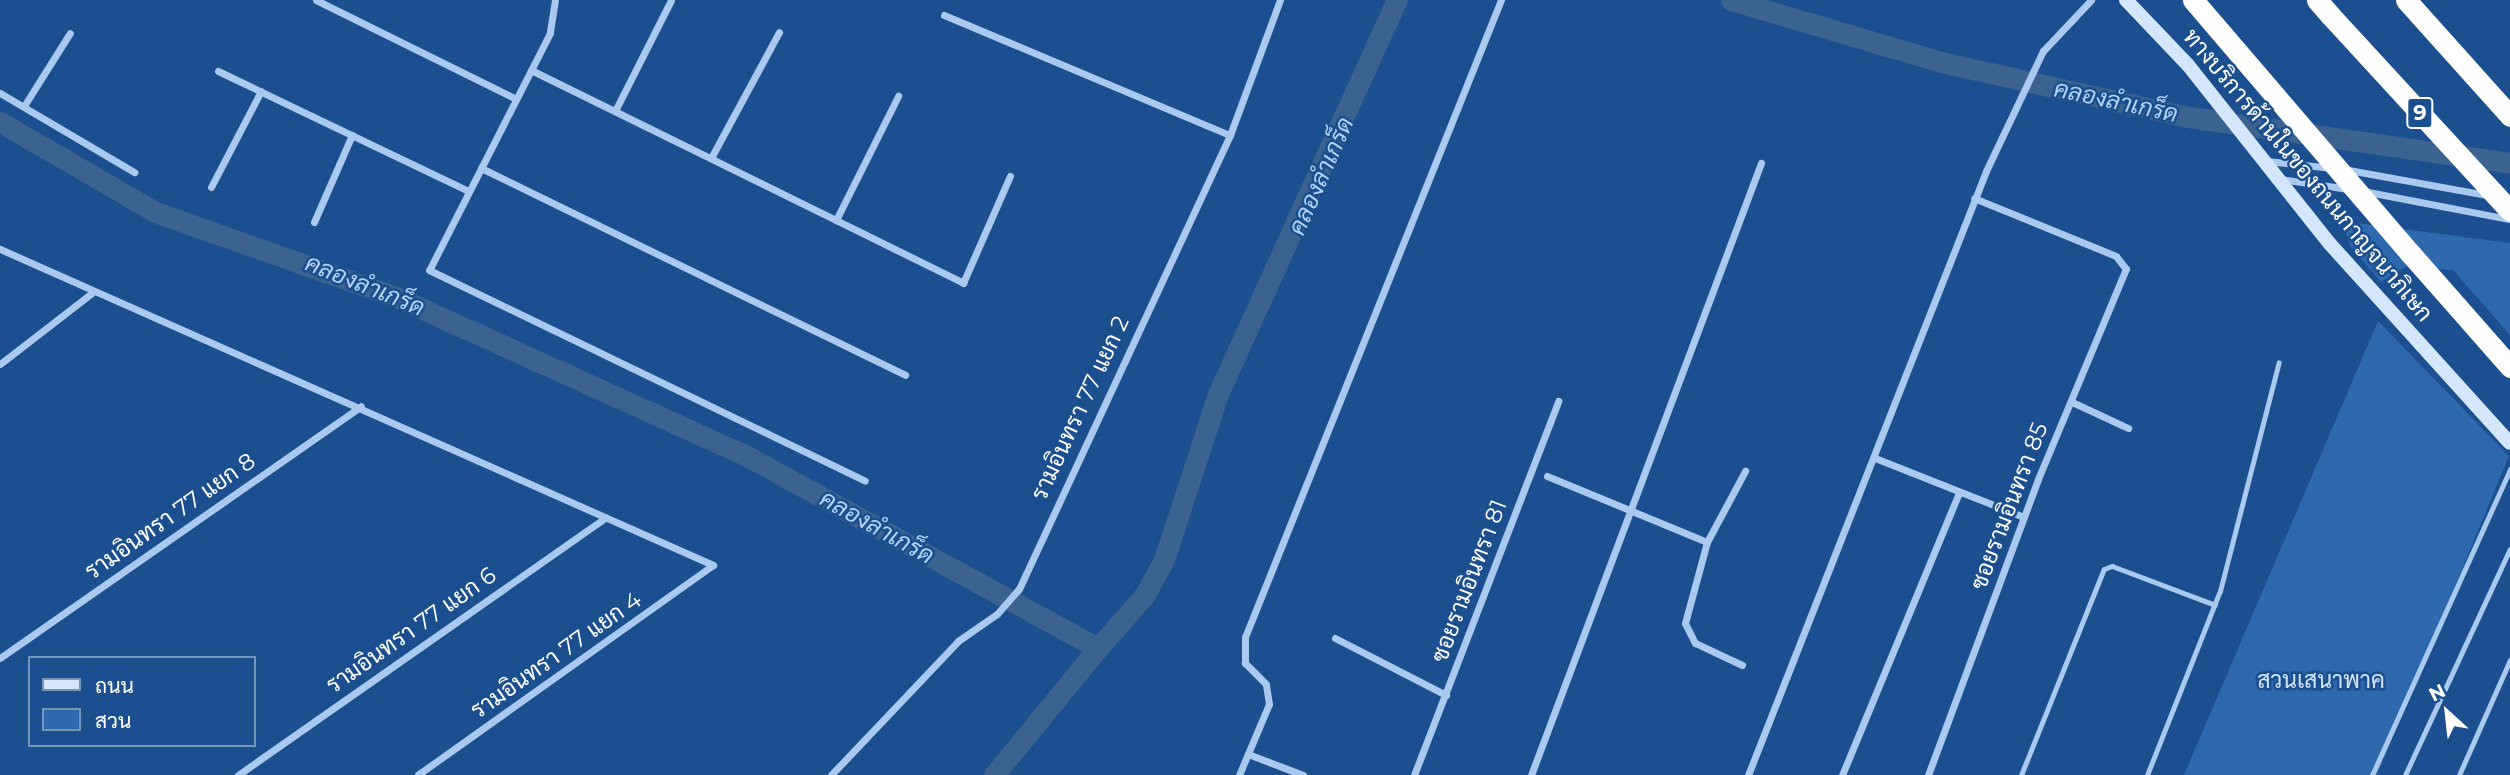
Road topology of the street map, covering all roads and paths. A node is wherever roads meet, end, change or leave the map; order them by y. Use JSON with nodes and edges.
{"nodes":[{"id":1,"x":316,"y":0,"type":"edge"},
{"id":2,"x":555,"y":0,"type":"edge"},
{"id":3,"x":671,"y":0,"type":"edge"},
{"id":4,"x":1280,"y":0,"type":"edge"},
{"id":5,"x":1501,"y":0,"type":"edge"},
{"id":6,"x":2091,"y":0,"type":"edge"},
{"id":7,"x":2126,"y":0,"type":"edge"},
{"id":8,"x":2193,"y":0,"type":"edge"},
{"id":9,"x":2406,"y":0,"type":"edge"},
{"id":10,"x":2324,"y":8,"type":"edge"},
{"id":11,"x":944,"y":15,"type":"dead end"},
{"id":12,"x":779,"y":32,"type":"dead end"},
{"id":13,"x":70,"y":33,"type":"dead end"},
{"id":14,"x":531,"y":70,"type":"junction"},
{"id":15,"x":218,"y":71,"type":"dead end"},
{"id":16,"x":261,"y":91,"type":"junction"},
{"id":17,"x":0,"y":93,"type":"edge"},
{"id":18,"x":898,"y":96,"type":"dead end"},
{"id":19,"x":516,"y":99,"type":"junction"},
{"id":20,"x":24,"y":106,"type":"junction"},
{"id":21,"x":615,"y":111,"type":"junction"},
{"id":22,"x":2510,"y":116,"type":"edge"},
{"id":23,"x":352,"y":135,"type":"junction"},
{"id":24,"x":1230,"y":135,"type":"junction"},
{"id":25,"x":711,"y":158,"type":"junction"},
{"id":26,"x":2266,"y":161,"type":"junction"},
{"id":27,"x":1761,"y":163,"type":"dead end"},
{"id":28,"x":481,"y":168,"type":"junction"},
{"id":29,"x":134,"y":172,"type":"dead end"},
{"id":30,"x":1010,"y":176,"type":"dead end"},
{"id":31,"x":2278,"y":179,"type":"junction"},
{"id":32,"x":211,"y":187,"type":"dead end"},
{"id":33,"x":469,"y":191,"type":"junction"},
{"id":34,"x":1974,"y":198,"type":"junction"},
{"id":35,"x":2510,"y":200,"type":"edge"},
{"id":36,"x":2510,"y":211,"type":"edge"},
{"id":37,"x":2510,"y":219,"type":"edge"},
{"id":38,"x":836,"y":220,"type":"junction"},
{"id":39,"x":314,"y":222,"type":"dead end"},
{"id":40,"x":0,"y":249,"type":"edge"},
{"id":41,"x":92,"y":293,"type":"junction"},
{"id":42,"x":2278,"y":362,"type":"dead end"},
{"id":43,"x":0,"y":364,"type":"edge"},
{"id":44,"x":2510,"y":367,"type":"edge"},
{"id":45,"x":905,"y":376,"type":"dead end"},
{"id":46,"x":1558,"y":401,"type":"dead end"},
{"id":47,"x":2072,"y":402,"type":"junction"},
{"id":48,"x":361,"y":405,"type":"junction"},
{"id":49,"x":2128,"y":428,"type":"dead end"},
{"id":50,"x":2510,"y":443,"type":"edge"},
{"id":51,"x":1875,"y":458,"type":"junction"},
{"id":52,"x":2510,"y":469,"type":"edge"},
{"id":53,"x":1745,"y":471,"type":"dead end"},
{"id":54,"x":1547,"y":476,"type":"dead end"},
{"id":55,"x":865,"y":481,"type":"dead end"},
{"id":56,"x":1959,"y":492,"type":"junction"},
{"id":57,"x":1633,"y":515,"type":"junction"},
{"id":58,"x":606,"y":517,"type":"junction"},
{"id":59,"x":2024,"y":517,"type":"junction"},
{"id":60,"x":1707,"y":542,"type":"junction"},
{"id":61,"x":2510,"y":549,"type":"edge"},
{"id":62,"x":2215,"y":604,"type":"junction"},
{"id":63,"x":1335,"y":638,"type":"dead end"},
{"id":64,"x":0,"y":658,"type":"edge"},
{"id":65,"x":2510,"y":660,"type":"edge"},
{"id":66,"x":1742,"y":665,"type":"dead end"},
{"id":67,"x":1446,"y":695,"type":"junction"},
{"id":68,"x":1248,"y":754,"type":"junction"},
{"id":69,"x":238,"y":775,"type":"edge"},
{"id":70,"x":418,"y":775,"type":"edge"},
{"id":71,"x":831,"y":775,"type":"edge"},
{"id":72,"x":1239,"y":775,"type":"edge"},
{"id":73,"x":1303,"y":775,"type":"edge"},
{"id":74,"x":1414,"y":775,"type":"edge"},
{"id":75,"x":1531,"y":775,"type":"edge"},
{"id":76,"x":1748,"y":775,"type":"edge"},
{"id":77,"x":1842,"y":775,"type":"edge"},
{"id":78,"x":1928,"y":775,"type":"edge"},
{"id":79,"x":2021,"y":775,"type":"edge"},
{"id":80,"x":2147,"y":775,"type":"edge"},
{"id":81,"x":2372,"y":775,"type":"edge"},
{"id":82,"x":2404,"y":775,"type":"edge"},
{"id":83,"x":2459,"y":775,"type":"edge"}],
"edges":[{"from":1,"to":19,"type":"street"},
{"from":2,"to":14,"type":"street"},
{"from":3,"to":21,"type":"street"},
{"from":4,"to":24,"type":"street","name":"รามอินทรา 77 แยก 2"},
{"from":5,"to":68,"type":"street"},
{"from":6,"to":34,"type":"street"},
{"from":7,"to":26,"type":"main road","name":"ทางบริการด้านในของถนนกาญจนาภิเษก"},
{"from":8,"to":44,"type":"highway","bridge":true},
{"from":9,"to":22,"type":"highway"},
{"from":10,"to":36,"type":"highway","number":"9","bridge":true},
{"from":11,"to":24,"type":"street"},
{"from":12,"to":25,"type":"street"},
{"from":13,"to":20,"type":"street"},
{"from":14,"to":19,"type":"street"},
{"from":14,"to":21,"type":"street"},
{"from":15,"to":16,"type":"street"},
{"from":16,"to":23,"type":"street"},
{"from":16,"to":32,"type":"street"},
{"from":17,"to":20,"type":"street"},
{"from":18,"to":38,"type":"street"},
{"from":19,"to":28,"type":"street"},
{"from":20,"to":29,"type":"street"},
{"from":21,"to":25,"type":"street"},
{"from":23,"to":33,"type":"street"},
{"from":23,"to":39,"type":"street"},
{"from":24,"to":71,"type":"street","name":"รามอินทรา 77 แยก 2"},
{"from":25,"to":38,"type":"street"},
{"from":26,"to":31,"type":"main road","name":"ทางบริการด้านในของถนนกาญจนาภิเษก"},
{"from":26,"to":35,"type":"street"},
{"from":27,"to":57,"type":"street"},
{"from":28,"to":33,"type":"street"},
{"from":28,"to":45,"type":"street"},
{"from":30,"to":38,"type":"street"},
{"from":31,"to":37,"type":"street"},
{"from":31,"to":50,"type":"main road","name":"ทางบริการด้านในของถนนกาญจนาภิเษก"},
{"from":33,"to":55,"type":"street"},
{"from":34,"to":47,"type":"street","name":"ซอยรามอินทรา 85"},
{"from":34,"to":51,"type":"street"},
{"from":40,"to":41,"type":"street"},
{"from":41,"to":43,"type":"street"},
{"from":41,"to":48,"type":"street"},
{"from":42,"to":62,"type":"lane"},
{"from":46,"to":67,"type":"street","name":"ซอยรามอินทรา 81"},
{"from":47,"to":49,"type":"street"},
{"from":47,"to":59,"type":"street","name":"ซอยรามอินทรา 85"},
{"from":48,"to":58,"type":"street"},
{"from":48,"to":64,"type":"street","name":"รามอินทรา 77 แยก 8"},
{"from":51,"to":56,"type":"street"},
{"from":51,"to":76,"type":"street"},
{"from":52,"to":81,"type":"lane"},
{"from":53,"to":60,"type":"street"},
{"from":54,"to":57,"type":"street"},
{"from":56,"to":59,"type":"street"},
{"from":56,"to":77,"type":"street"},
{"from":57,"to":60,"type":"street"},
{"from":57,"to":75,"type":"street"},
{"from":58,"to":69,"type":"street","name":"รามอินทรา 77 แยก 6"},
{"from":58,"to":70,"type":"street","name":"รามอินทรา 77 แยก 4"},
{"from":59,"to":78,"type":"street","name":"ซอยรามอินทรา 85"},
{"from":60,"to":66,"type":"street"},
{"from":61,"to":82,"type":"lane"},
{"from":62,"to":79,"type":"lane"},
{"from":62,"to":80,"type":"lane"},
{"from":63,"to":67,"type":"street"},
{"from":65,"to":83,"type":"lane"},
{"from":67,"to":74,"type":"street","name":"ซอยรามอินทรา 81"},
{"from":68,"to":72,"type":"street"},
{"from":68,"to":73,"type":"street"}]}
